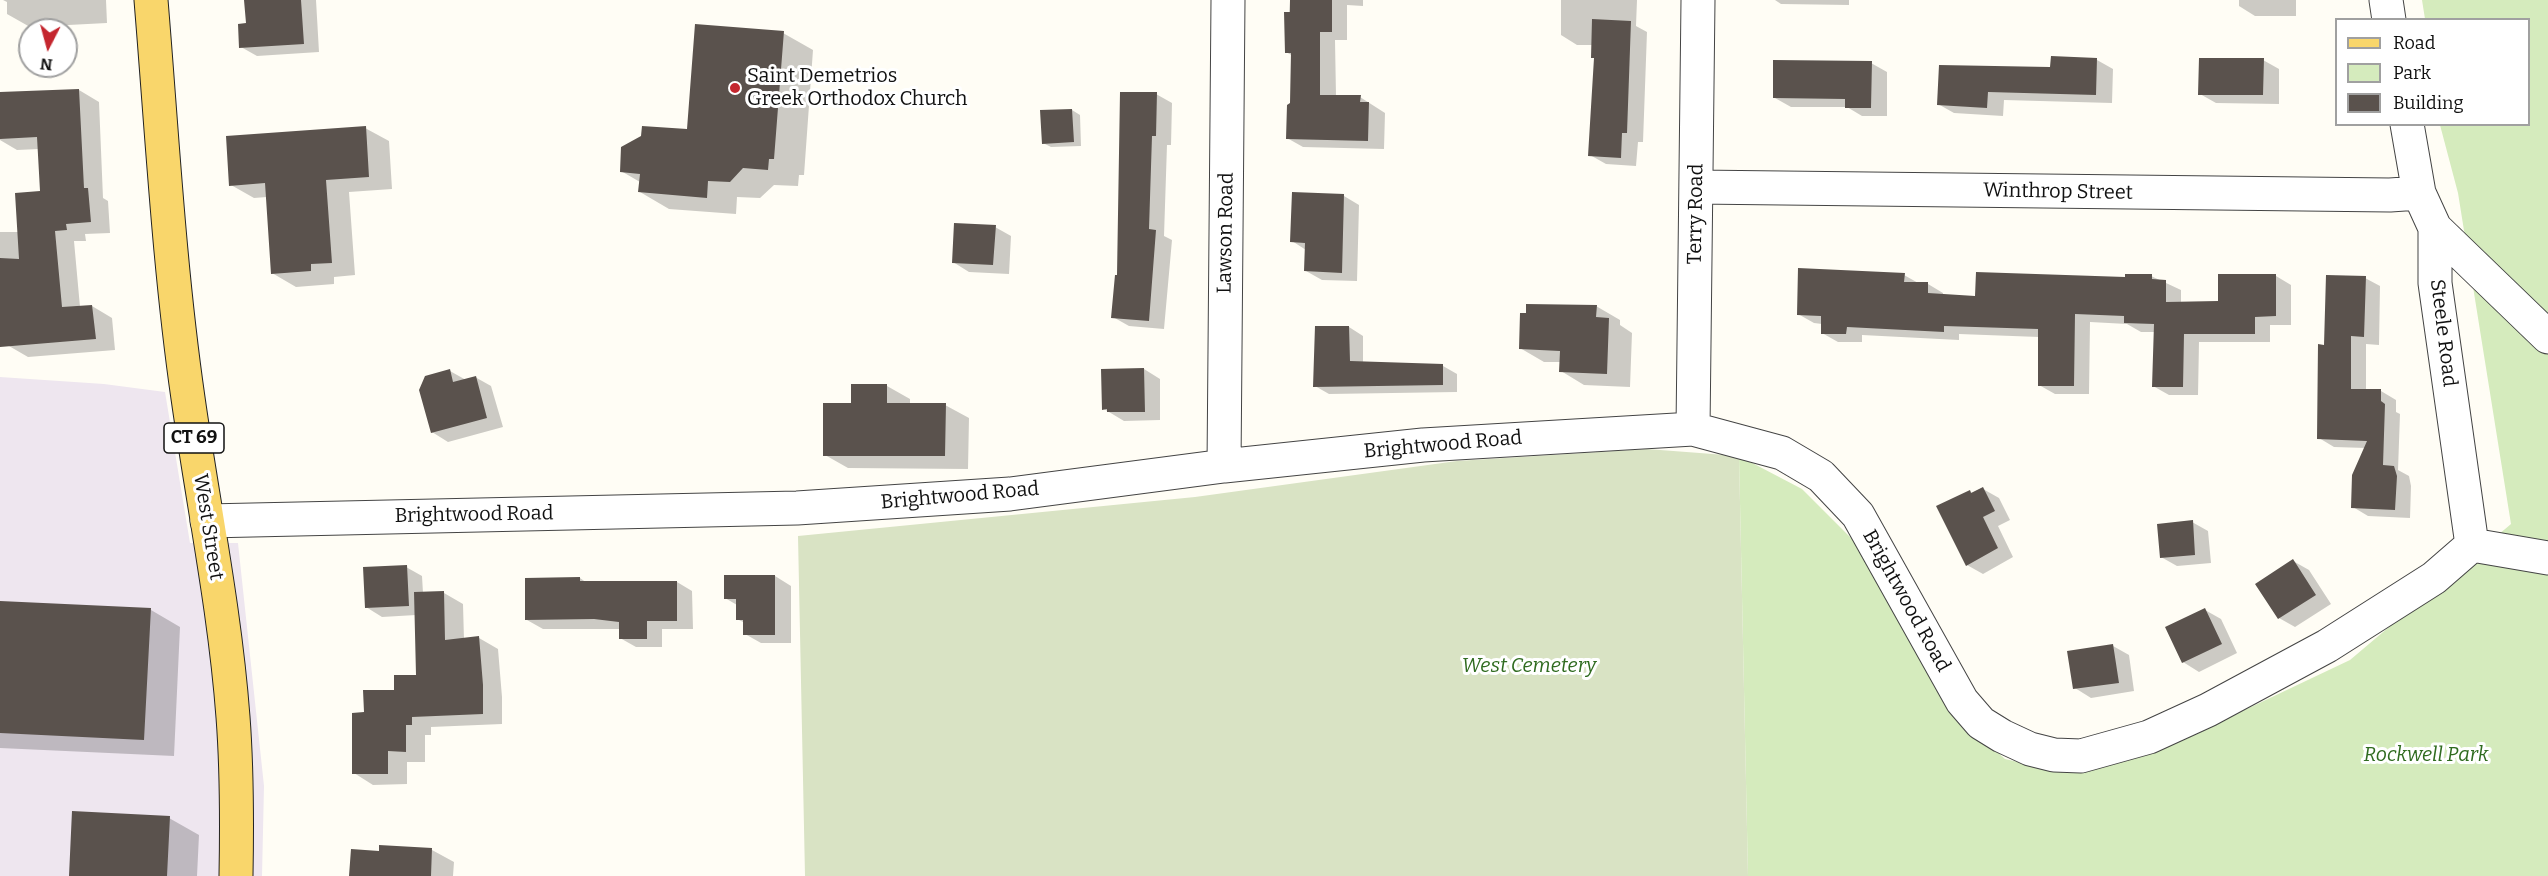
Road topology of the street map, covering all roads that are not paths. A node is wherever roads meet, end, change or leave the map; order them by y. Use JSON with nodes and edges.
{"nodes":[{"id":1,"x":151,"y":0,"type":"edge"},
{"id":2,"x":1228,"y":0,"type":"edge"},
{"id":3,"x":1698,"y":0,"type":"edge"},
{"id":4,"x":2386,"y":0,"type":"edge"},
{"id":5,"x":2389,"y":18,"type":"edge"},
{"id":6,"x":2407,"y":126,"type":"edge"},
{"id":7,"x":1696,"y":187,"type":"junction"},
{"id":8,"x":2419,"y":193,"type":"junction"},
{"id":9,"x":2435,"y":228,"type":"junction"},
{"id":10,"x":2548,"y":337,"type":"edge"},
{"id":11,"x":1693,"y":429,"type":"junction"},
{"id":12,"x":1224,"y":466,"type":"junction"},
{"id":13,"x":207,"y":521,"type":"junction"},
{"id":14,"x":2472,"y":545,"type":"junction"},
{"id":15,"x":2548,"y":558,"type":"edge"},
{"id":16,"x":236,"y":876,"type":"edge"}],
"edges":[{"from":1,"to":13,"type":"main road","name":"West Street","number":"CT 69"},
{"from":2,"to":12,"type":"street","name":"Lawson Road"},
{"from":3,"to":7,"type":"street","name":"Terry Road"},
{"from":4,"to":5,"type":"street"},
{"from":6,"to":8,"type":"street","name":"Steele Road"},
{"from":7,"to":8,"type":"street","name":"Winthrop Street"},
{"from":7,"to":11,"type":"street","name":"Terry Road"},
{"from":8,"to":9,"type":"street","name":"Steele Road"},
{"from":9,"to":10,"type":"street"},
{"from":9,"to":14,"type":"street","name":"Steele Road"},
{"from":11,"to":12,"type":"street","name":"Brightwood Road"},
{"from":11,"to":14,"type":"street","name":"Brightwood Road"},
{"from":12,"to":13,"type":"street","name":"Brightwood Road"},
{"from":13,"to":16,"type":"main road","name":"West Street","number":"CT 69"},
{"from":14,"to":15,"type":"street"}]}
